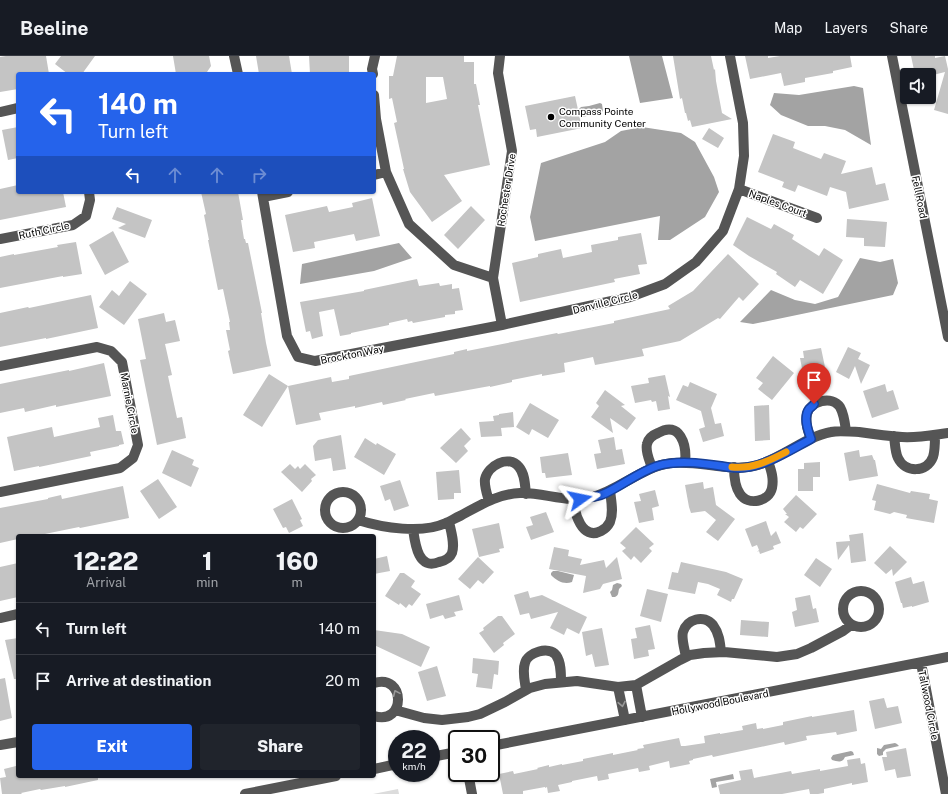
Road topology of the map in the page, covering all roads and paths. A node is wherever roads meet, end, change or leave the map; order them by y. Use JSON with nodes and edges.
{"nodes":[{"id":1,"x":234,"y":56,"type":"edge"},
{"id":2,"x":374,"y":56,"type":"edge"},
{"id":3,"x":500,"y":56,"type":"edge"},
{"id":4,"x":730,"y":56,"type":"edge"},
{"id":5,"x":892,"y":56,"type":"edge"},
{"id":6,"x":238,"y":72,"type":"edge"},
{"id":7,"x":373,"y":72,"type":"edge"},
{"id":8,"x":16,"y":108,"type":"edge"},
{"id":9,"x":0,"y":112,"type":"edge"},
{"id":10,"x":376,"y":119,"type":"edge"},
{"id":11,"x":386,"y":172,"type":"junction"},
{"id":12,"x":376,"y":174,"type":"edge"},
{"id":13,"x":739,"y":189,"type":"junction"},
{"id":14,"x":89,"y":194,"type":"edge"},
{"id":15,"x":262,"y":195,"type":"edge"},
{"id":16,"x":817,"y":218,"type":"dead end"},
{"id":17,"x":0,"y":239,"type":"edge"},
{"id":18,"x":492,"y":278,"type":"junction"},
{"id":19,"x":502,"y":325,"type":"junction"},
{"id":20,"x":948,"y":337,"type":"edge"},
{"id":21,"x":0,"y":366,"type":"edge"},
{"id":22,"x":846,"y":431,"type":"junction"},
{"id":23,"x":948,"y":433,"type":"edge"},
{"id":24,"x":935,"y":435,"type":"junction"},
{"id":25,"x":894,"y":436,"type":"junction"},
{"id":26,"x":811,"y":439,"type":"junction"},
{"id":27,"x":768,"y":461,"type":"junction"},
{"id":28,"x":685,"y":463,"type":"junction"},
{"id":29,"x":734,"y":467,"type":"junction"},
{"id":30,"x":652,"y":468,"type":"junction"},
{"id":31,"x":610,"y":490,"type":"junction"},
{"id":32,"x":0,"y":492,"type":"edge"},
{"id":33,"x":526,"y":494,"type":"junction"},
{"id":34,"x":574,"y":499,"type":"junction"},
{"id":35,"x":489,"y":500,"type":"junction"},
{"id":36,"x":358,"y":520,"type":"dead end"},
{"id":37,"x":449,"y":522,"type":"junction"},
{"id":38,"x":413,"y":529,"type":"junction"},
{"id":39,"x":16,"y":614,"type":"edge"},
{"id":40,"x":0,"y":618,"type":"edge"},
{"id":41,"x":851,"y":625,"type":"dead end"},
{"id":42,"x":721,"y":652,"type":"junction"},
{"id":43,"x":686,"y":657,"type":"junction"},
{"id":44,"x":948,"y":657,"type":"edge"},
{"id":45,"x":921,"y":663,"type":"junction"},
{"id":46,"x":376,"y":682,"type":"edge"},
{"id":47,"x":561,"y":682,"type":"junction"},
{"id":48,"x":636,"y":685,"type":"junction"},
{"id":49,"x":618,"y":687,"type":"junction"},
{"id":50,"x":526,"y":690,"type":"junction"},
{"id":51,"x":395,"y":710,"type":"junction"},
{"id":52,"x":376,"y":716,"type":"edge"},
{"id":53,"x":642,"y":716,"type":"junction"},
{"id":54,"x":625,"y":720,"type":"junction"},
{"id":55,"x":16,"y":742,"type":"edge"},
{"id":56,"x":500,"y":744,"type":"edge"},
{"id":57,"x":0,"y":745,"type":"edge"},
{"id":58,"x":388,"y":766,"type":"edge"},
{"id":59,"x":376,"y":769,"type":"edge"},
{"id":60,"x":326,"y":778,"type":"edge"},
{"id":61,"x":470,"y":782,"type":"edge"},
{"id":62,"x":245,"y":794,"type":"edge"},
{"id":63,"x":472,"y":794,"type":"edge"},
{"id":64,"x":946,"y":794,"type":"edge"}],
"edges":[{"from":1,"to":6,"type":"street"},
{"from":2,"to":7,"type":"street"},
{"from":3,"to":18,"type":"street","name":"Rochester Drive"},
{"from":4,"to":13,"type":"street","name":"Danville Circle"},
{"from":5,"to":20,"type":"street","name":"Fell Road"},
{"from":8,"to":9,"type":"street"},
{"from":10,"to":11,"type":"street"},
{"from":11,"to":12,"type":"street"},
{"from":11,"to":18,"type":"street"},
{"from":13,"to":16,"type":"street","name":"Naples Court"},
{"from":13,"to":19,"type":"street","name":"Danville Circle"},
{"from":14,"to":17,"type":"street","name":"Ruth Circle"},
{"from":15,"to":19,"type":"street","name":"Brockton Way"},
{"from":18,"to":19,"type":"street","name":"Rochester Drive"},
{"from":21,"to":32,"type":"street","name":"Marnie Circle"},
{"from":22,"to":25,"type":"street"},
{"from":22,"to":26,"type":"street"},
{"from":22,"to":26,"type":"street"},
{"from":23,"to":24,"type":"street"},
{"from":24,"to":25,"type":"street"},
{"from":24,"to":25,"type":"street"},
{"from":26,"to":27,"type":"street"},
{"from":27,"to":29,"type":"street"},
{"from":27,"to":29,"type":"street"},
{"from":28,"to":29,"type":"street"},
{"from":28,"to":30,"type":"street"},
{"from":28,"to":30,"type":"street"},
{"from":30,"to":31,"type":"street"},
{"from":31,"to":34,"type":"street"},
{"from":31,"to":34,"type":"street"},
{"from":33,"to":34,"type":"street"},
{"from":33,"to":35,"type":"street"},
{"from":33,"to":35,"type":"street"},
{"from":35,"to":37,"type":"street"},
{"from":36,"to":38,"type":"street"},
{"from":37,"to":38,"type":"street"},
{"from":37,"to":38,"type":"street"},
{"from":39,"to":40,"type":"street"},
{"from":41,"to":42,"type":"street"},
{"from":42,"to":43,"type":"street"},
{"from":42,"to":43,"type":"street"},
{"from":43,"to":48,"type":"street"},
{"from":44,"to":45,"type":"street","name":"Hollywood Boulevard"},
{"from":45,"to":53,"type":"street","name":"Hollywood Boulevard"},
{"from":45,"to":64,"type":"street","name":"Tallwood Circle"},
{"from":51,"to":46,"type":"street","one_way":true},
{"from":47,"to":49,"type":"street"},
{"from":47,"to":50,"type":"street"},
{"from":47,"to":50,"type":"street"},
{"from":48,"to":49,"type":"street"},
{"from":48,"to":53,"type":"street"},
{"from":49,"to":54,"type":"street","one_way":true},
{"from":50,"to":51,"type":"street"},
{"from":51,"to":52,"type":"street"},
{"from":53,"to":54,"type":"street","name":"Hollywood Boulevard"},
{"from":54,"to":56,"type":"street","name":"Hollywood Boulevard"},
{"from":55,"to":57,"type":"street"},
{"from":58,"to":59,"type":"street"},
{"from":60,"to":62,"type":"street"},
{"from":61,"to":63,"type":"street"}]}
